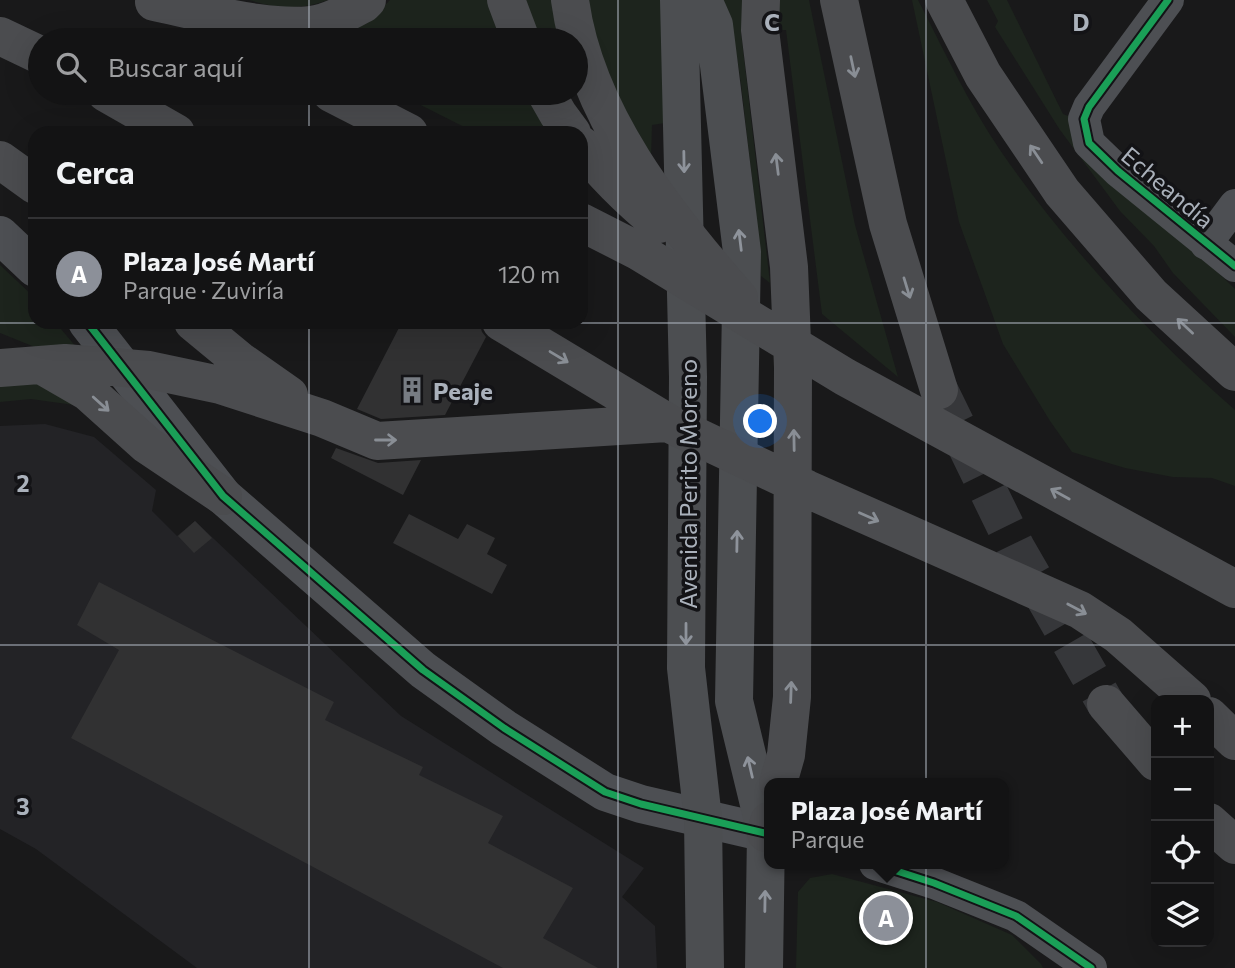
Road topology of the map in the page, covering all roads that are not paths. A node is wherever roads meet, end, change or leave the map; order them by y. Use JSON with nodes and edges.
{"nodes":[{"id":1,"x":367,"y":0,"type":"edge"},
{"id":2,"x":506,"y":0,"type":"edge"},
{"id":3,"x":570,"y":0,"type":"edge"},
{"id":4,"x":679,"y":0,"type":"edge"},
{"id":5,"x":703,"y":0,"type":"edge"},
{"id":6,"x":839,"y":0,"type":"edge"},
{"id":7,"x":944,"y":0,"type":"edge"},
{"id":8,"x":1168,"y":0,"type":"edge"},
{"id":9,"x":152,"y":1,"type":"edge"},
{"id":10,"x":760,"y":15,"type":"edge"},
{"id":11,"x":205,"y":28,"type":"edge"},
{"id":12,"x":516,"y":28,"type":"edge"},
{"id":13,"x":577,"y":28,"type":"edge"},
{"id":14,"x":0,"y":36,"type":"edge"},
{"id":15,"x":28,"y":49,"type":"edge"},
{"id":16,"x":588,"y":67,"type":"edge"},
{"id":17,"x":127,"y":105,"type":"edge"},
{"id":18,"x":354,"y":105,"type":"edge"},
{"id":19,"x":553,"y":105,"type":"edge"},
{"id":20,"x":164,"y":126,"type":"edge"},
{"id":21,"x":395,"y":126,"type":"edge"},
{"id":22,"x":567,"y":126,"type":"edge"},
{"id":23,"x":588,"y":155,"type":"edge"},
{"id":24,"x":0,"y":160,"type":"edge"},
{"id":25,"x":28,"y":180,"type":"edge"},
{"id":26,"x":1235,"y":205,"type":"edge"},
{"id":27,"x":588,"y":226,"type":"edge"},
{"id":28,"x":0,"y":235,"type":"edge"},
{"id":29,"x":1206,"y":244,"type":"junction"},
{"id":30,"x":28,"y":261,"type":"edge"},
{"id":31,"x":707,"y":262,"type":"junction"},
{"id":32,"x":1235,"y":266,"type":"edge"},
{"id":33,"x":764,"y":326,"type":"junction"},
{"id":34,"x":92,"y":329,"type":"edge"},
{"id":35,"x":201,"y":329,"type":"edge"},
{"id":36,"x":513,"y":329,"type":"edge"},
{"id":37,"x":0,"y":346,"type":"edge"},
{"id":38,"x":0,"y":368,"type":"edge"},
{"id":39,"x":1235,"y":372,"type":"edge"},
{"id":40,"x":939,"y":390,"type":"tunnel mouth"},
{"id":41,"x":322,"y":418,"type":"junction"},
{"id":42,"x":670,"y":424,"type":"junction"},
{"id":43,"x":223,"y":496,"type":"junction"},
{"id":44,"x":1235,"y":589,"type":"edge"},
{"id":45,"x":1186,"y":695,"type":"edge"},
{"id":46,"x":1105,"y":704,"type":"tunnel mouth"},
{"id":47,"x":1214,"y":721,"type":"edge"},
{"id":48,"x":1235,"y":740,"type":"edge"},
{"id":49,"x":1152,"y":758,"type":"edge"},
{"id":50,"x":779,"y":778,"type":"edge"},
{"id":51,"x":764,"y":814,"type":"edge"},
{"id":52,"x":703,"y":819,"type":"junction"},
{"id":53,"x":1214,"y":826,"type":"edge"},
{"id":54,"x":764,"y":828,"type":"edge"},
{"id":55,"x":1235,"y":845,"type":"edge"},
{"id":56,"x":767,"y":869,"type":"edge"},
{"id":57,"x":891,"y":869,"type":"edge"},
{"id":58,"x":1082,"y":965,"type":"edge"},
{"id":59,"x":705,"y":968,"type":"edge"},
{"id":60,"x":764,"y":968,"type":"edge"}],
"edges":[{"from":1,"to":9,"type":"highway"},
{"from":2,"to":12,"type":"highway"},
{"from":3,"to":13,"type":"highway"},
{"from":4,"to":52,"type":"main road","name":"Avenida Perito Moreno","one_way":true},
{"from":51,"to":5,"type":"main road","one_way":true},
{"from":6,"to":40,"type":"highway","one_way":true},
{"from":39,"to":7,"type":"highway","one_way":true},
{"from":8,"to":29,"type":"street","name":"Echeandía"},
{"from":9,"to":11,"type":"highway"},
{"from":50,"to":10,"type":"highway","one_way":true},
{"from":14,"to":15,"type":"highway"},
{"from":16,"to":31,"type":"highway"},
{"from":17,"to":20,"type":"highway"},
{"from":18,"to":21,"type":"highway"},
{"from":19,"to":22,"type":"highway"},
{"from":23,"to":31,"type":"highway"},
{"from":24,"to":25,"type":"highway"},
{"from":26,"to":29,"type":"street"},
{"from":27,"to":33,"type":"highway"},
{"from":28,"to":30,"type":"street"},
{"from":29,"to":32,"type":"street","name":"Echeandía"},
{"from":31,"to":33,"type":"highway"},
{"from":44,"to":33,"type":"highway","one_way":true},
{"from":34,"to":43,"type":"street"},
{"from":35,"to":41,"type":"highway"},
{"from":36,"to":42,"type":"highway","one_way":true},
{"from":37,"to":43,"type":"highway","one_way":true},
{"from":38,"to":41,"type":"highway"},
{"from":41,"to":42,"type":"highway","one_way":true},
{"from":42,"to":45,"type":"highway","one_way":true},
{"from":43,"to":52,"type":"street"},
{"from":46,"to":49,"type":"highway"},
{"from":47,"to":48,"type":"highway"},
{"from":52,"to":54,"type":"street"},
{"from":52,"to":59,"type":"main road","name":"Avenida Perito Moreno"},
{"from":53,"to":55,"type":"highway"},
{"from":60,"to":56,"type":"main road","one_way":true},
{"from":57,"to":58,"type":"street"}]}
